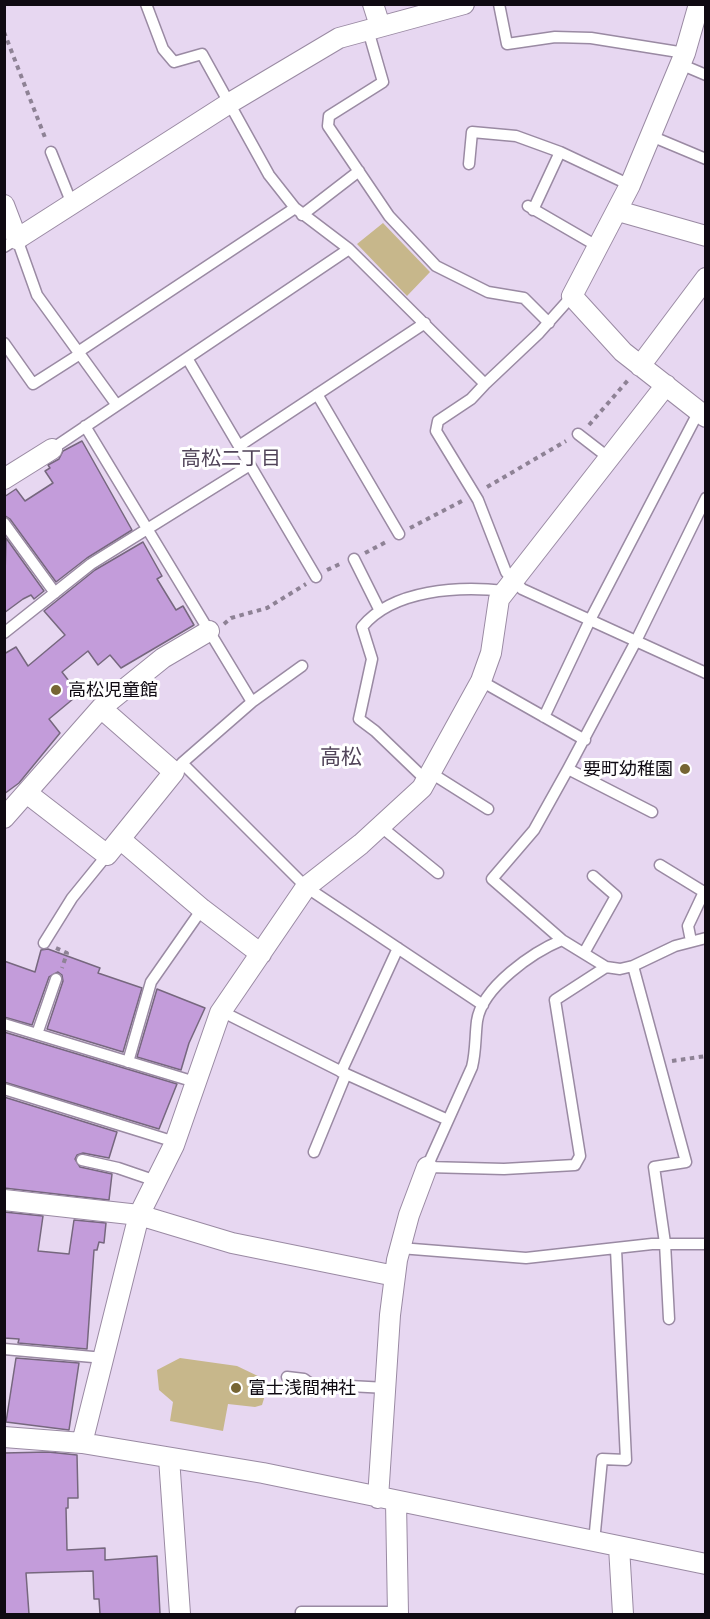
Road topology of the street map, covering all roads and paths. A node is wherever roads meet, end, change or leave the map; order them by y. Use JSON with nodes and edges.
{"nodes":[{"id":1,"x":146,"y":4,"type":"edge"},
{"id":2,"x":373,"y":4,"type":"edge"},
{"id":3,"x":464,"y":4,"type":"edge"},
{"id":4,"x":499,"y":4,"type":"edge"},
{"id":5,"x":699,"y":4,"type":"edge"},
{"id":6,"x":374,"y":28,"type":"junction"},
{"id":7,"x":700,"y":28,"type":"edge"},
{"id":8,"x":4,"y":32,"type":"edge"},
{"id":9,"x":682,"y":58,"type":"junction"},
{"id":10,"x":705,"y":75,"type":"edge"},
{"id":11,"x":228,"y":104,"type":"junction"},
{"id":12,"x":651,"y":136,"type":"junction"},
{"id":13,"x":51,"y":152,"type":"joint"},
{"id":14,"x":560,"y":152,"type":"junction"},
{"id":15,"x":705,"y":159,"type":"edge"},
{"id":16,"x":469,"y":164,"type":"dead end"},
{"id":17,"x":359,"y":171,"type":"junction"},
{"id":18,"x":630,"y":185,"type":"junction"},
{"id":19,"x":72,"y":204,"type":"junction"},
{"id":20,"x":4,"y":205,"type":"edge"},
{"id":21,"x":618,"y":211,"type":"junction"},
{"id":22,"x":298,"y":212,"type":"junction"},
{"id":23,"x":705,"y":236,"type":"edge"},
{"id":24,"x":11,"y":243,"type":"edge"},
{"id":25,"x":597,"y":246,"type":"junction"},
{"id":26,"x":349,"y":249,"type":"junction"},
{"id":27,"x":705,"y":278,"type":"edge"},
{"id":28,"x":572,"y":296,"type":"junction"},
{"id":29,"x":425,"y":323,"type":"junction"},
{"id":30,"x":549,"y":323,"type":"junction"},
{"id":31,"x":5,"y":346,"type":"edge"},
{"id":32,"x":79,"y":353,"type":"junction"},
{"id":33,"x":187,"y":358,"type":"junction"},
{"id":34,"x":640,"y":366,"type":"junction"},
{"id":35,"x":485,"y":384,"type":"junction"},
{"id":36,"x":666,"y":385,"type":"junction"},
{"id":37,"x":317,"y":394,"type":"junction"},
{"id":38,"x":116,"y":405,"type":"junction"},
{"id":39,"x":702,"y":414,"type":"edge"},
{"id":40,"x":85,"y":426,"type":"junction"},
{"id":41,"x":578,"y":434,"type":"dead end"},
{"id":42,"x":239,"y":446,"type":"junction"},
{"id":43,"x":52,"y":449,"type":"joint"},
{"id":44,"x":609,"y":458,"type":"junction"},
{"id":45,"x":250,"y":465,"type":"junction"},
{"id":46,"x":4,"y":479,"type":"edge"},
{"id":47,"x":705,"y":498,"type":"edge"},
{"id":48,"x":4,"y":523,"type":"edge"},
{"id":49,"x":148,"y":527,"type":"junction"},
{"id":50,"x":399,"y":534,"type":"dead end"},
{"id":51,"x":354,"y":559,"type":"dead end"},
{"id":52,"x":316,"y":577,"type":"dead end"},
{"id":53,"x":509,"y":585,"type":"junction"},
{"id":54,"x":55,"y":594,"type":"junction"},
{"id":55,"x":380,"y":611,"type":"junction"},
{"id":56,"x":590,"y":620,"type":"junction"},
{"id":57,"x":208,"y":631,"type":"junction"},
{"id":58,"x":4,"y":633,"type":"edge"},
{"id":59,"x":635,"y":643,"type":"junction"},
{"id":60,"x":302,"y":666,"type":"dead end"},
{"id":61,"x":705,"y":673,"type":"edge"},
{"id":62,"x":481,"y":681,"type":"junction"},
{"id":63,"x":252,"y":702,"type":"junction"},
{"id":64,"x":100,"y":708,"type":"junction"},
{"id":65,"x":544,"y":717,"type":"junction"},
{"id":66,"x":585,"y":740,"type":"junction"},
{"id":67,"x":178,"y":768,"type":"junction"},
{"id":68,"x":568,"y":769,"type":"junction"},
{"id":69,"x":429,"y":777,"type":"junction"},
{"id":70,"x":28,"y":794,"type":"junction"},
{"id":71,"x":488,"y":809,"type":"dead end"},
{"id":72,"x":652,"y":812,"type":"dead end"},
{"id":73,"x":5,"y":817,"type":"edge"},
{"id":74,"x":380,"y":826,"type":"junction"},
{"id":75,"x":120,"y":839,"type":"junction"},
{"id":76,"x":107,"y":855,"type":"junction"},
{"id":77,"x":660,"y":865,"type":"dead end"},
{"id":78,"x":438,"y":873,"type":"dead end"},
{"id":79,"x":593,"y":876,"type":"dead end"},
{"id":80,"x":306,"y":886,"type":"junction"},
{"id":81,"x":202,"y":909,"type":"junction"},
{"id":82,"x":705,"y":938,"type":"edge"},
{"id":83,"x":562,"y":939,"type":"junction"},
{"id":84,"x":692,"y":941,"type":"junction"},
{"id":85,"x":44,"y":943,"type":"joint"},
{"id":86,"x":399,"y":948,"type":"junction"},
{"id":87,"x":584,"y":953,"type":"junction"},
{"id":88,"x":261,"y":954,"type":"junction"},
{"id":89,"x":633,"y":966,"type":"junction"},
{"id":90,"x":606,"y":967,"type":"junction"},
{"id":91,"x":56,"y":979,"type":"joint"},
{"id":92,"x":483,"y":1005,"type":"junction"},
{"id":93,"x":221,"y":1011,"type":"junction"},
{"id":94,"x":4,"y":1024,"type":"edge"},
{"id":95,"x":37,"y":1034,"type":"junction"},
{"id":96,"x":705,"y":1056,"type":"edge"},
{"id":97,"x":128,"y":1062,"type":"junction"},
{"id":98,"x":659,"y":1063,"type":"junction"},
{"id":99,"x":343,"y":1073,"type":"junction"},
{"id":100,"x":195,"y":1082,"type":"junction"},
{"id":101,"x":4,"y":1089,"type":"edge"},
{"id":102,"x":448,"y":1120,"type":"junction"},
{"id":103,"x":175,"y":1142,"type":"junction"},
{"id":104,"x":314,"y":1152,"type":"dead end"},
{"id":105,"x":82,"y":1160,"type":"dead end"},
{"id":106,"x":427,"y":1167,"type":"junction"},
{"id":107,"x":156,"y":1181,"type":"junction"},
{"id":108,"x":4,"y":1200,"type":"edge"},
{"id":109,"x":139,"y":1215,"type":"junction"},
{"id":110,"x":665,"y":1243,"type":"junction"},
{"id":111,"x":705,"y":1244,"type":"edge"},
{"id":112,"x":400,"y":1248,"type":"junction"},
{"id":113,"x":616,"y":1249,"type":"junction"},
{"id":114,"x":395,"y":1276,"type":"junction"},
{"id":115,"x":669,"y":1319,"type":"dead end"},
{"id":116,"x":4,"y":1349,"type":"edge"},
{"id":117,"x":104,"y":1358,"type":"junction"},
{"id":118,"x":287,"y":1377,"type":"dead end"},
{"id":119,"x":387,"y":1388,"type":"junction"},
{"id":120,"x":4,"y":1437,"type":"edge"},
{"id":121,"x":82,"y":1443,"type":"junction"},
{"id":122,"x":169,"y":1458,"type":"junction"},
{"id":123,"x":387,"y":1500,"type":"junction"},
{"id":124,"x":594,"y":1542,"type":"junction"},
{"id":125,"x":619,"y":1546,"type":"junction"},
{"id":126,"x":705,"y":1564,"type":"edge"},
{"id":127,"x":398,"y":1613,"type":"edge"},
{"id":128,"x":180,"y":1614,"type":"edge"},
{"id":129,"x":301,"y":1614,"type":"edge"},
{"id":130,"x":623,"y":1614,"type":"edge"}],
"edges":[{"from":1,"to":11,"type":"lane"},
{"from":2,"to":6,"type":"street"},
{"from":3,"to":6,"type":"street"},
{"from":4,"to":9,"type":"lane"},
{"from":5,"to":7,"type":"street"},
{"from":6,"to":11,"type":"street"},
{"from":6,"to":17,"type":"lane"},
{"from":7,"to":9,"type":"street"},
{"from":8,"to":13,"type":"path"},
{"from":9,"to":10,"type":"lane"},
{"from":9,"to":12,"type":"street"},
{"from":11,"to":19,"type":"street"},
{"from":11,"to":22,"type":"lane"},
{"from":12,"to":15,"type":"lane"},
{"from":12,"to":18,"type":"street"},
{"from":13,"to":19,"type":"lane"},
{"from":14,"to":16,"type":"lane"},
{"from":14,"to":18,"type":"lane"},
{"from":14,"to":25,"type":"lane"},
{"from":17,"to":22,"type":"lane"},
{"from":17,"to":30,"type":"lane"},
{"from":18,"to":21,"type":"street"},
{"from":19,"to":24,"type":"street"},
{"from":20,"to":24,"type":"street"},
{"from":21,"to":23,"type":"street"},
{"from":21,"to":25,"type":"street"},
{"from":22,"to":26,"type":"lane"},
{"from":22,"to":32,"type":"lane"},
{"from":24,"to":32,"type":"lane"},
{"from":25,"to":28,"type":"street"},
{"from":26,"to":29,"type":"lane"},
{"from":26,"to":33,"type":"lane"},
{"from":27,"to":34,"type":"street"},
{"from":28,"to":30,"type":"lane"},
{"from":28,"to":34,"type":"street"},
{"from":29,"to":35,"type":"lane"},
{"from":29,"to":37,"type":"lane"},
{"from":30,"to":35,"type":"lane"},
{"from":31,"to":32,"type":"lane"},
{"from":32,"to":38,"type":"lane"},
{"from":33,"to":38,"type":"lane"},
{"from":33,"to":42,"type":"lane"},
{"from":34,"to":36,"type":"street"},
{"from":35,"to":53,"type":"lane"},
{"from":36,"to":39,"type":"street"},
{"from":36,"to":44,"type":"street"},
{"from":37,"to":42,"type":"lane"},
{"from":37,"to":50,"type":"lane"},
{"from":38,"to":40,"type":"lane"},
{"from":39,"to":56,"type":"lane"},
{"from":40,"to":43,"type":"lane"},
{"from":40,"to":49,"type":"lane"},
{"from":41,"to":44,"type":"lane"},
{"from":42,"to":45,"type":"lane"},
{"from":43,"to":46,"type":"street"},
{"from":44,"to":53,"type":"street"},
{"from":45,"to":49,"type":"lane"},
{"from":45,"to":52,"type":"lane"},
{"from":47,"to":59,"type":"lane"},
{"from":48,"to":54,"type":"lane"},
{"from":49,"to":54,"type":"lane"},
{"from":49,"to":57,"type":"lane"},
{"from":51,"to":55,"type":"lane"},
{"from":53,"to":55,"type":"lane"},
{"from":53,"to":56,"type":"lane"},
{"from":53,"to":62,"type":"street"},
{"from":54,"to":58,"type":"lane"},
{"from":55,"to":69,"type":"lane"},
{"from":56,"to":59,"type":"lane"},
{"from":56,"to":65,"type":"lane"},
{"from":57,"to":63,"type":"lane"},
{"from":57,"to":64,"type":"street"},
{"from":59,"to":61,"type":"lane"},
{"from":59,"to":66,"type":"lane"},
{"from":60,"to":63,"type":"lane"},
{"from":62,"to":65,"type":"lane"},
{"from":62,"to":69,"type":"street"},
{"from":63,"to":67,"type":"lane"},
{"from":64,"to":67,"type":"street"},
{"from":64,"to":70,"type":"street"},
{"from":65,"to":66,"type":"lane"},
{"from":66,"to":68,"type":"lane"},
{"from":67,"to":75,"type":"street"},
{"from":67,"to":80,"type":"lane"},
{"from":68,"to":72,"type":"lane"},
{"from":68,"to":83,"type":"lane"},
{"from":69,"to":71,"type":"lane"},
{"from":69,"to":74,"type":"street"},
{"from":70,"to":73,"type":"street"},
{"from":70,"to":76,"type":"street"},
{"from":74,"to":78,"type":"lane"},
{"from":74,"to":80,"type":"street"},
{"from":75,"to":76,"type":"street"},
{"from":75,"to":81,"type":"street"},
{"from":76,"to":85,"type":"lane"},
{"from":77,"to":84,"type":"lane"},
{"from":79,"to":87,"type":"lane"},
{"from":80,"to":86,"type":"lane"},
{"from":80,"to":88,"type":"street"},
{"from":81,"to":88,"type":"street"},
{"from":81,"to":97,"type":"lane"},
{"from":82,"to":84,"type":"lane"},
{"from":83,"to":87,"type":"lane"},
{"from":83,"to":92,"type":"lane"},
{"from":84,"to":89,"type":"lane"},
{"from":85,"to":91,"type":"path"},
{"from":86,"to":92,"type":"lane"},
{"from":86,"to":99,"type":"lane"},
{"from":87,"to":90,"type":"lane"},
{"from":88,"to":93,"type":"street"},
{"from":89,"to":90,"type":"lane"},
{"from":89,"to":98,"type":"lane"},
{"from":90,"to":106,"type":"lane"},
{"from":91,"to":95,"type":"lane"},
{"from":92,"to":102,"type":"lane"},
{"from":93,"to":99,"type":"lane"},
{"from":93,"to":100,"type":"street"},
{"from":94,"to":95,"type":"lane"},
{"from":95,"to":97,"type":"lane"},
{"from":96,"to":98,"type":"path"},
{"from":97,"to":100,"type":"lane"},
{"from":98,"to":110,"type":"lane"},
{"from":99,"to":102,"type":"lane"},
{"from":99,"to":104,"type":"lane"},
{"from":100,"to":103,"type":"street"},
{"from":101,"to":103,"type":"lane"},
{"from":102,"to":106,"type":"lane"},
{"from":103,"to":107,"type":"street"},
{"from":105,"to":107,"type":"lane"},
{"from":106,"to":112,"type":"street"},
{"from":107,"to":109,"type":"street"},
{"from":108,"to":109,"type":"street"},
{"from":109,"to":114,"type":"street"},
{"from":109,"to":117,"type":"street"},
{"from":110,"to":111,"type":"lane"},
{"from":110,"to":113,"type":"lane"},
{"from":110,"to":115,"type":"lane"},
{"from":112,"to":113,"type":"lane"},
{"from":112,"to":114,"type":"street"},
{"from":113,"to":124,"type":"lane"},
{"from":114,"to":119,"type":"street"},
{"from":116,"to":117,"type":"lane"},
{"from":117,"to":121,"type":"street"},
{"from":118,"to":119,"type":"lane"},
{"from":119,"to":123,"type":"street"},
{"from":120,"to":121,"type":"street"},
{"from":121,"to":122,"type":"street"},
{"from":122,"to":123,"type":"street"},
{"from":122,"to":128,"type":"street"},
{"from":123,"to":124,"type":"street"},
{"from":123,"to":127,"type":"street"},
{"from":124,"to":125,"type":"street"},
{"from":125,"to":126,"type":"street"},
{"from":125,"to":130,"type":"street"},
{"from":127,"to":129,"type":"lane"}]}
